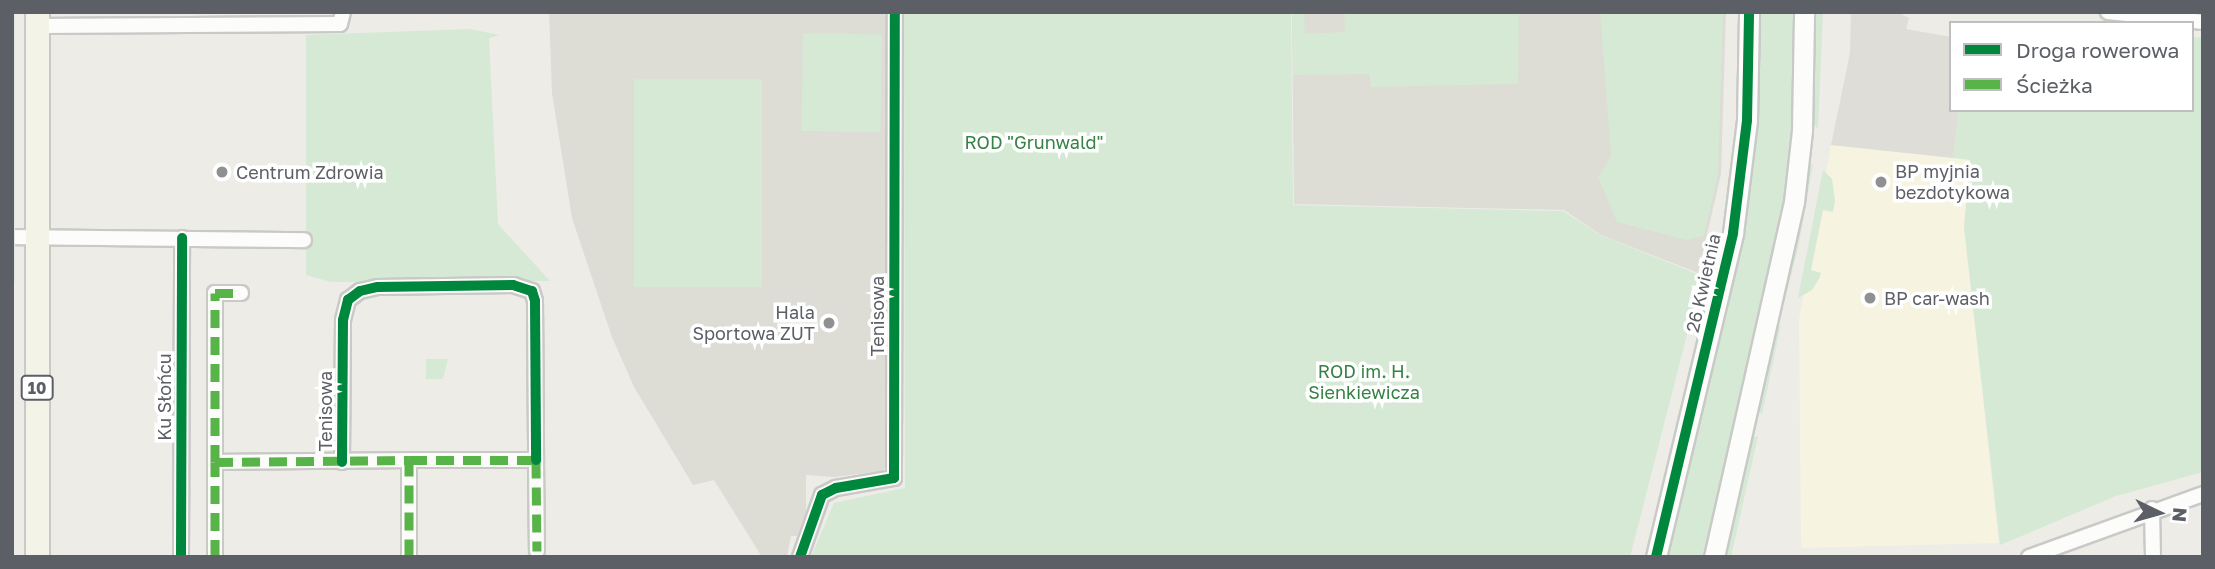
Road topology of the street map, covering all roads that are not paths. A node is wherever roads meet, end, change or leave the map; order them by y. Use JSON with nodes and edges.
{"nodes":[{"id":1,"x":343,"y":12,"type":"edge"},
{"id":2,"x":895,"y":12,"type":"edge"},
{"id":3,"x":1749,"y":12,"type":"edge"},
{"id":4,"x":1804,"y":12,"type":"edge"},
{"id":5,"x":2108,"y":12,"type":"edge"},
{"id":6,"x":37,"y":19,"type":"edge"},
{"id":7,"x":80,"y":19,"type":"edge"},
{"id":8,"x":2194,"y":21,"type":"edge"},
{"id":9,"x":12,"y":237,"type":"edge"},
{"id":10,"x":37,"y":237,"type":"junction"},
{"id":11,"x":182,"y":238,"type":"junction"},
{"id":12,"x":304,"y":240,"type":"dead end"},
{"id":13,"x":241,"y":293,"type":"dead end"},
{"id":14,"x":409,"y":460,"type":"junction"},
{"id":15,"x":536,"y":460,"type":"junction"},
{"id":16,"x":215,"y":462,"type":"junction"},
{"id":17,"x":342,"y":462,"type":"junction"},
{"id":18,"x":2203,"y":494,"type":"edge"},
{"id":19,"x":2152,"y":509,"type":"junction"},
{"id":20,"x":537,"y":551,"type":"dead end"},
{"id":21,"x":37,"y":557,"type":"edge"},
{"id":22,"x":181,"y":557,"type":"edge"},
{"id":23,"x":215,"y":557,"type":"edge"},
{"id":24,"x":409,"y":557,"type":"edge"},
{"id":25,"x":800,"y":557,"type":"edge"},
{"id":26,"x":1656,"y":557,"type":"edge"},
{"id":27,"x":1714,"y":557,"type":"edge"},
{"id":28,"x":2029,"y":557,"type":"edge"},
{"id":29,"x":2153,"y":557,"type":"edge"}],
"edges":[{"from":1,"to":7,"type":"street"},
{"from":2,"to":25,"type":"street","name":"Tenisowa"},
{"from":3,"to":26,"type":"street","name":"26 Kwietnia"},
{"from":4,"to":27,"type":"street"},
{"from":5,"to":8,"type":"street"},
{"from":6,"to":7,"type":"street"},
{"from":6,"to":10,"type":"main road","number":"10"},
{"from":9,"to":10,"type":"street"},
{"from":10,"to":11,"type":"street"},
{"from":10,"to":21,"type":"main road","number":"10"},
{"from":11,"to":12,"type":"street"},
{"from":11,"to":22,"type":"street","name":"Ku Słońcu"},
{"from":13,"to":16,"type":"street"},
{"from":14,"to":15,"type":"street","name":"Tenisowa"},
{"from":14,"to":17,"type":"street","name":"Tenisowa"},
{"from":14,"to":24,"type":"street"},
{"from":15,"to":17,"type":"street","name":"Tenisowa"},
{"from":15,"to":20,"type":"street","name":"Tenisowa"},
{"from":16,"to":17,"type":"street","name":"Tenisowa"},
{"from":16,"to":23,"type":"street"},
{"from":18,"to":19,"type":"street"},
{"from":19,"to":28,"type":"street"},
{"from":19,"to":29,"type":"street"}]}
